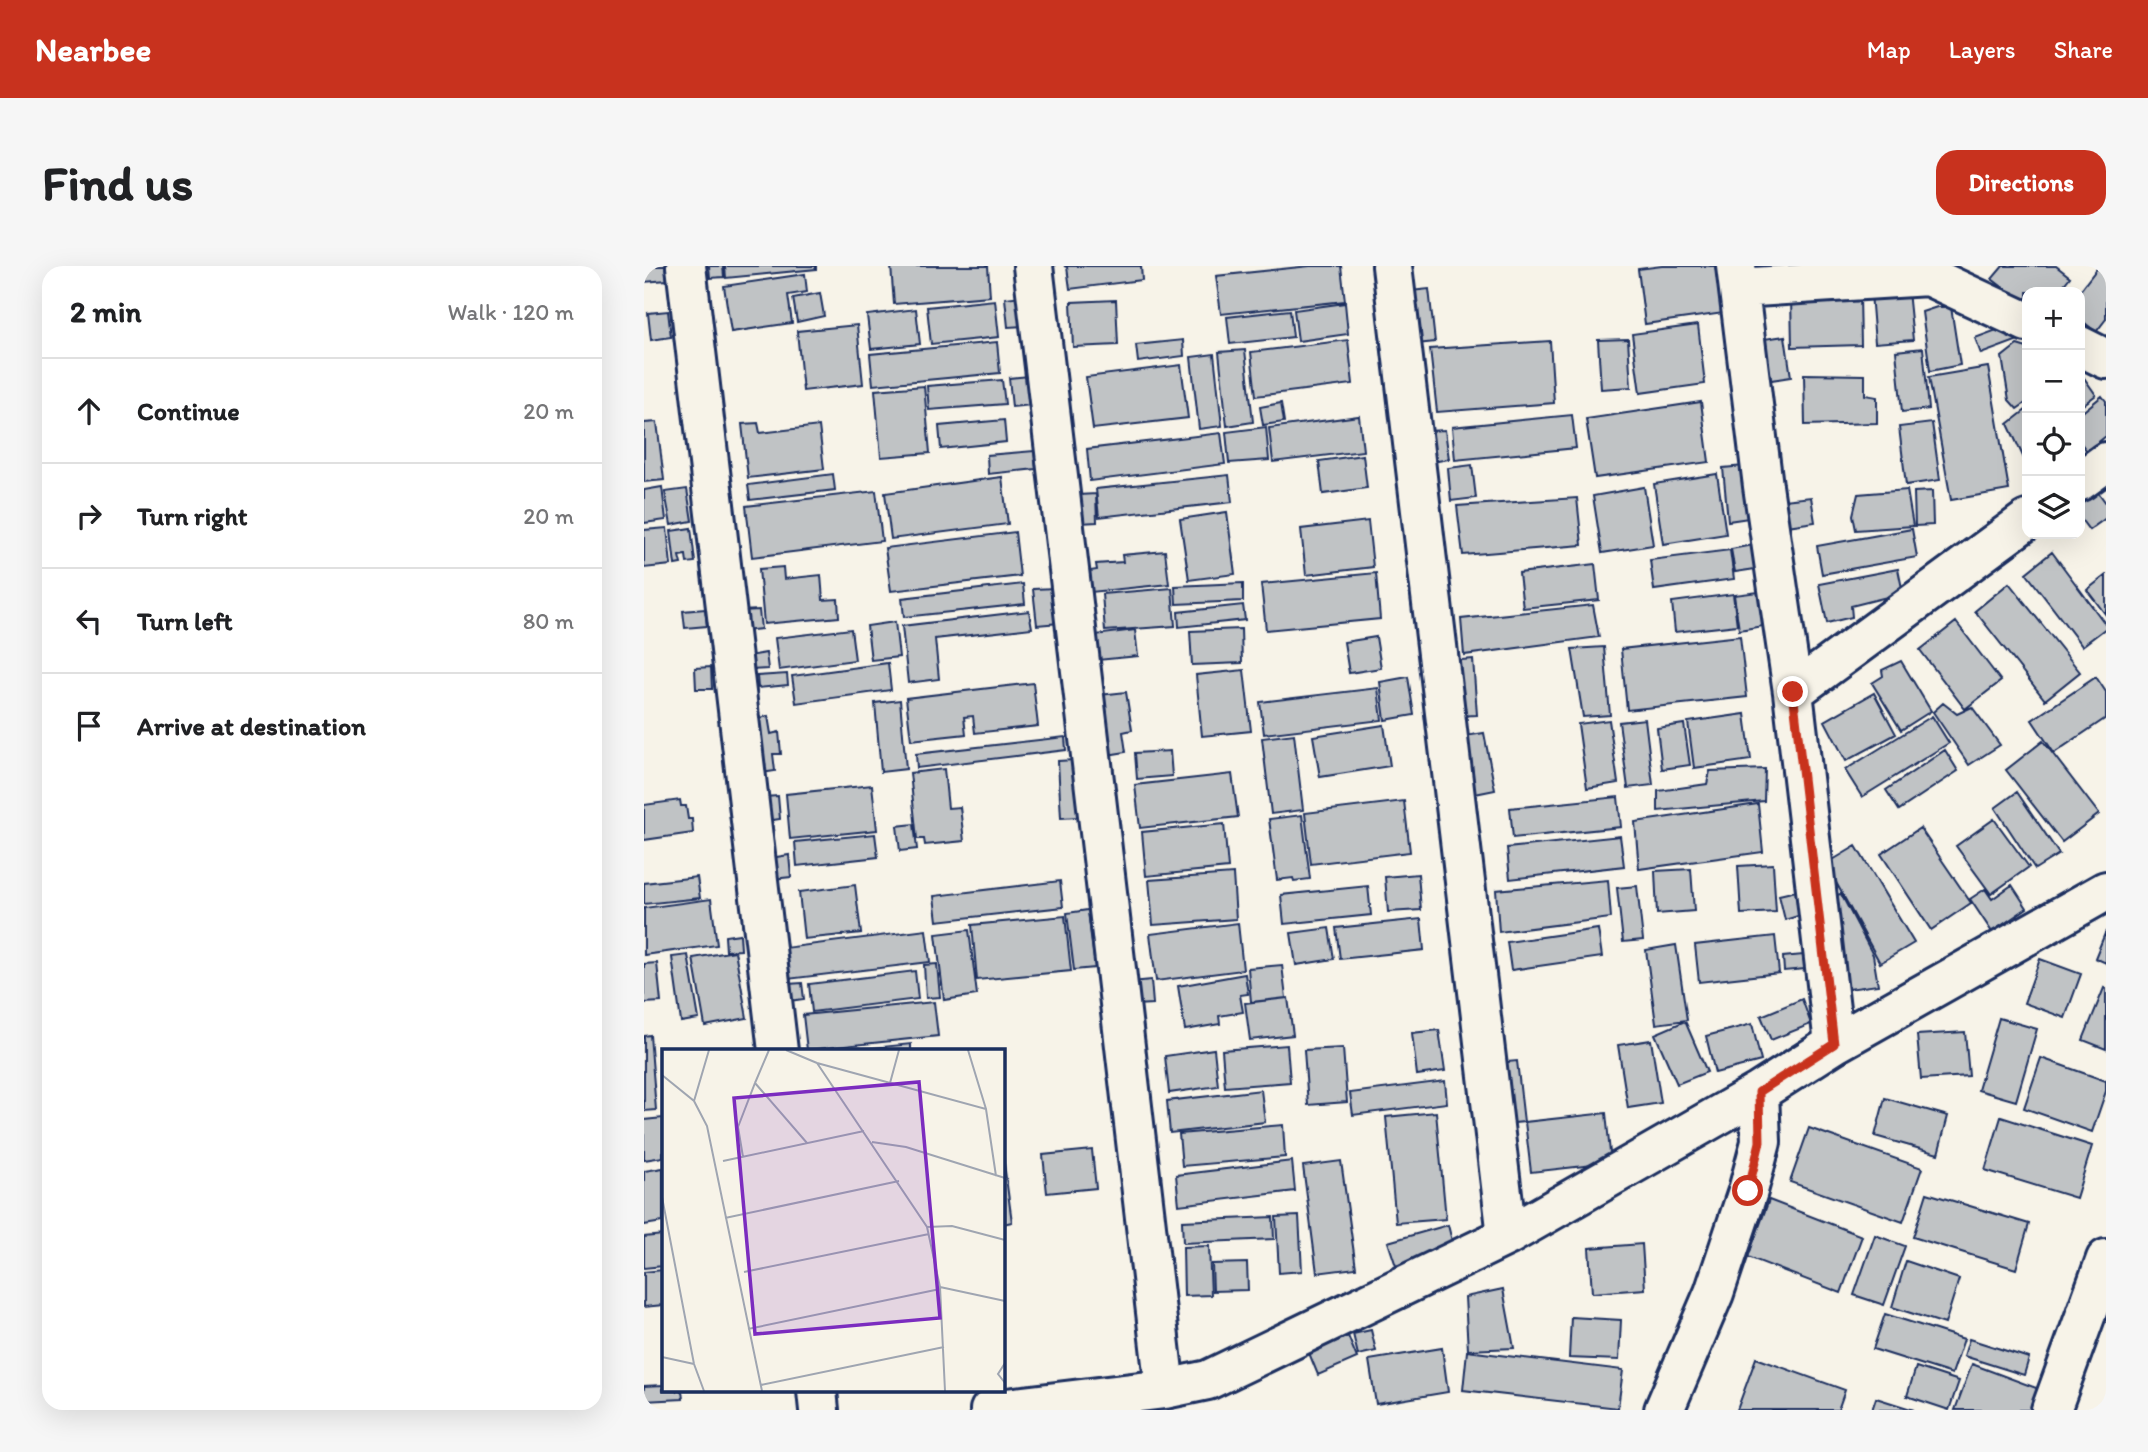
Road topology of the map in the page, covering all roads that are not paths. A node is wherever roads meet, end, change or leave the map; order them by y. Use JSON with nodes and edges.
{"nodes":[{"id":1,"x":686,"y":266,"type":"edge"},
{"id":2,"x":1034,"y":266,"type":"edge"},
{"id":3,"x":1392,"y":266,"type":"edge"},
{"id":4,"x":1738,"y":277,"type":"edge"},
{"id":5,"x":2022,"y":320,"type":"edge"},
{"id":6,"x":2085,"y":348,"type":"edge"},
{"id":7,"x":2106,"y":359,"type":"edge"},
{"id":8,"x":2022,"y":524,"type":"edge"},
{"id":9,"x":1793,"y":692,"type":"junction"},
{"id":10,"x":2106,"y":891,"type":"edge"},
{"id":11,"x":1834,"y":1044,"type":"junction"},
{"id":12,"x":778,"y":1049,"type":"edge"},
{"id":13,"x":1759,"y":1092,"type":"junction"},
{"id":14,"x":1507,"y":1236,"type":"junction"},
{"id":15,"x":2106,"y":1259,"type":"edge"},
{"id":16,"x":1165,"y":1389,"type":"junction"},
{"id":17,"x":817,"y":1392,"type":"edge"},
{"id":18,"x":1210,"y":1395,"type":"edge"},
{"id":19,"x":820,"y":1410,"type":"edge"},
{"id":20,"x":990,"y":1410,"type":"edge"},
{"id":21,"x":1664,"y":1410,"type":"edge"},
{"id":22,"x":2051,"y":1410,"type":"edge"}],
"edges":[{"from":1,"to":12,"type":"street"},
{"from":2,"to":16,"type":"street"},
{"from":3,"to":14,"type":"street"},
{"from":4,"to":5,"type":"street"},
{"from":4,"to":9,"type":"street"},
{"from":6,"to":7,"type":"street"},
{"from":8,"to":9,"type":"street"},
{"from":9,"to":11,"type":"street"},
{"from":10,"to":11,"type":"street"},
{"from":11,"to":13,"type":"street"},
{"from":13,"to":14,"type":"street"},
{"from":13,"to":21,"type":"street"},
{"from":14,"to":18,"type":"street"},
{"from":15,"to":22,"type":"street"},
{"from":16,"to":18,"type":"street"},
{"from":16,"to":20,"type":"street"},
{"from":17,"to":19,"type":"street"}]}
